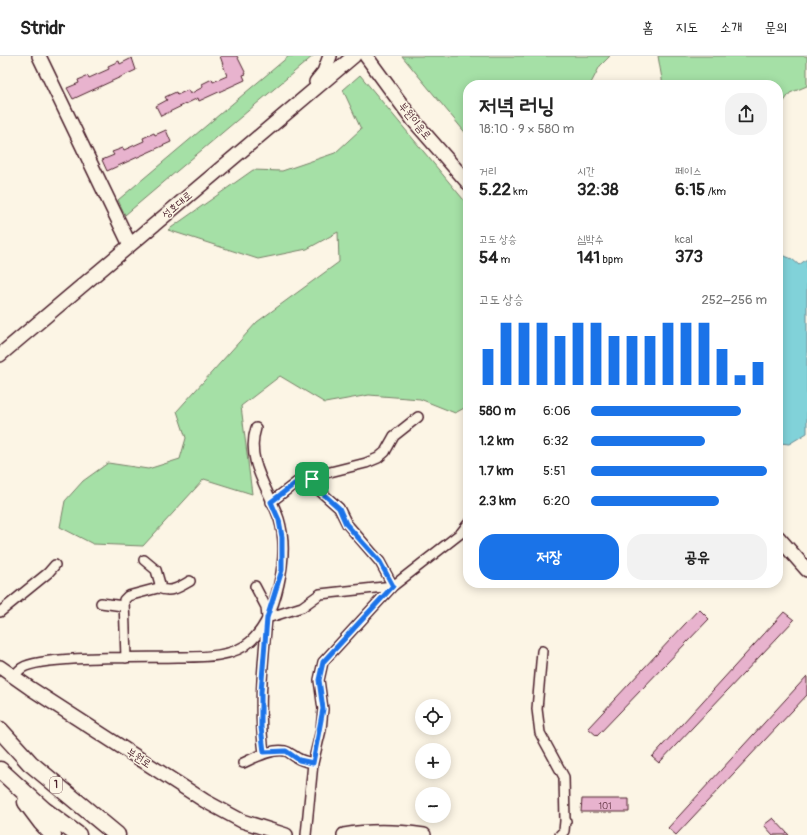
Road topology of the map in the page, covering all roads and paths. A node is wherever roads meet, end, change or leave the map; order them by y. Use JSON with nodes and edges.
{"nodes":[{"id":1,"x":39,"y":56,"type":"edge"},
{"id":2,"x":330,"y":56,"type":"edge"},
{"id":3,"x":354,"y":56,"type":"edge"},
{"id":4,"x":366,"y":56,"type":"edge"},
{"id":5,"x":303,"y":98,"type":"junction"},
{"id":6,"x":463,"y":176,"type":"edge"},
{"id":7,"x":130,"y":244,"type":"junction"},
{"id":8,"x":0,"y":355,"type":"edge"},
{"id":9,"x":418,"y":417,"type":"dead end"},
{"id":10,"x":256,"y":428,"type":"dead end"},
{"id":11,"x":312,"y":479,"type":"junction"},
{"id":12,"x":271,"y":502,"type":"junction"},
{"id":13,"x":463,"y":530,"type":"edge"},
{"id":14,"x":783,"y":543,"type":"edge"},
{"id":15,"x":144,"y":560,"type":"dead end"},
{"id":16,"x":56,"y":564,"type":"dead end"},
{"id":17,"x":807,"y":570,"type":"edge"},
{"id":18,"x":190,"y":581,"type":"dead end"},
{"id":19,"x":255,"y":586,"type":"dead end"},
{"id":20,"x":393,"y":586,"type":"junction"},
{"id":21,"x":158,"y":588,"type":"junction"},
{"id":22,"x":100,"y":603,"type":"dead end"},
{"id":23,"x":123,"y":606,"type":"junction"},
{"id":24,"x":0,"y":612,"type":"edge"},
{"id":25,"x":267,"y":618,"type":"junction"},
{"id":26,"x":542,"y":651,"type":"dead end"},
{"id":27,"x":126,"y":658,"type":"junction"},
{"id":28,"x":0,"y":667,"type":"edge"},
{"id":29,"x":13,"y":676,"type":"junction"},
{"id":30,"x":0,"y":730,"type":"edge"},
{"id":31,"x":264,"y":752,"type":"junction"},
{"id":32,"x":243,"y":763,"type":"dead end"},
{"id":33,"x":313,"y":763,"type":"junction"},
{"id":34,"x":0,"y":770,"type":"edge"},
{"id":35,"x":12,"y":783,"type":"junction"},
{"id":36,"x":53,"y":835,"type":"edge"},
{"id":37,"x":78,"y":835,"type":"edge"},
{"id":38,"x":117,"y":835,"type":"edge"},
{"id":39,"x":286,"y":835,"type":"edge"},
{"id":40,"x":306,"y":835,"type":"edge"},
{"id":41,"x":344,"y":835,"type":"edge"},
{"id":42,"x":424,"y":835,"type":"edge"},
{"id":43,"x":560,"y":835,"type":"edge"}],
"edges":[{"from":1,"to":7,"type":"street"},
{"from":2,"to":5,"type":"street"},
{"from":3,"to":5,"type":"street","name":"성호대로"},
{"from":4,"to":6,"type":"street","name":"부원이음로"},
{"from":5,"to":7,"type":"street","name":"성호대로"},
{"from":7,"to":8,"type":"street","name":"성호대로"},
{"from":9,"to":11,"type":"street"},
{"from":10,"to":12,"type":"street"},
{"from":11,"to":12,"type":"street"},
{"from":11,"to":20,"type":"street"},
{"from":12,"to":25,"type":"street"},
{"from":13,"to":20,"type":"street"},
{"from":14,"to":17,"type":"street"},
{"from":15,"to":21,"type":"street"},
{"from":16,"to":24,"type":"street"},
{"from":18,"to":21,"type":"street"},
{"from":19,"to":25,"type":"street"},
{"from":20,"to":25,"type":"street"},
{"from":20,"to":33,"type":"street"},
{"from":21,"to":23,"type":"street"},
{"from":22,"to":23,"type":"street"},
{"from":23,"to":27,"type":"street"},
{"from":25,"to":27,"type":"street"},
{"from":25,"to":31,"type":"street"},
{"from":26,"to":43,"type":"street"},
{"from":27,"to":29,"type":"street"},
{"from":28,"to":29,"type":"street","name":"부원로"},
{"from":29,"to":39,"type":"street","name":"부원로"},
{"from":30,"to":38,"type":"highway","number":"1"},
{"from":31,"to":32,"type":"street"},
{"from":31,"to":33,"type":"street"},
{"from":33,"to":40,"type":"street"},
{"from":34,"to":35,"type":"highway"},
{"from":35,"to":36,"type":"highway"},
{"from":35,"to":37,"type":"highway"},
{"from":41,"to":42,"type":"street"}]}
